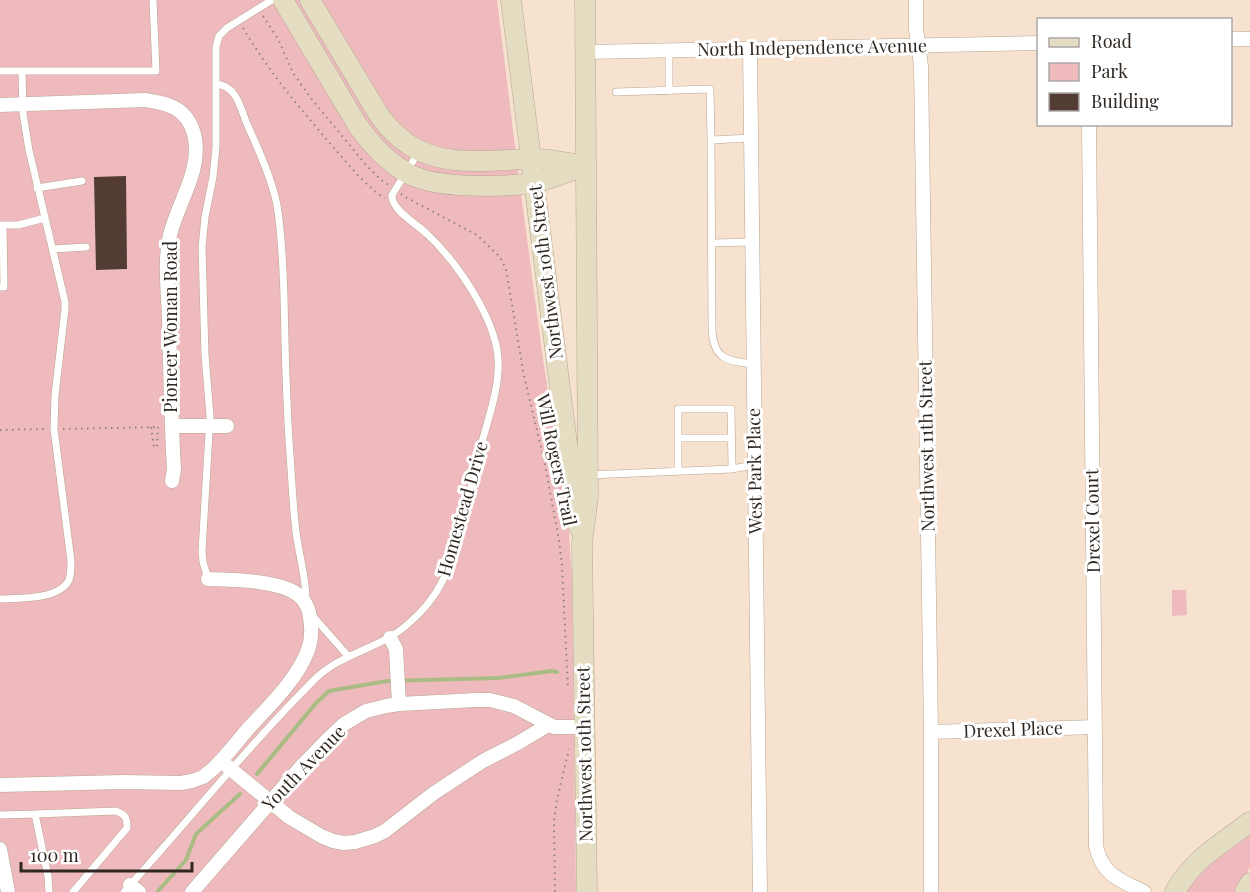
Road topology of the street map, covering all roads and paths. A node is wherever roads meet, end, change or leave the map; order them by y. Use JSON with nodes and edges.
{"nodes":[{"id":1,"x":153,"y":0,"type":"edge"},
{"id":2,"x":272,"y":0,"type":"edge"},
{"id":3,"x":283,"y":0,"type":"edge"},
{"id":4,"x":310,"y":0,"type":"edge"},
{"id":5,"x":512,"y":0,"type":"edge"},
{"id":6,"x":585,"y":0,"type":"edge"},
{"id":7,"x":916,"y":0,"type":"edge"},
{"id":8,"x":258,"y":8,"type":"junction"},
{"id":9,"x":238,"y":21,"type":"junction"},
{"id":10,"x":1232,"y":39,"type":"edge"},
{"id":11,"x":1250,"y":39,"type":"edge"},
{"id":12,"x":1037,"y":43,"type":"edge"},
{"id":13,"x":918,"y":46,"type":"junction"},
{"id":14,"x":750,"y":49,"type":"junction"},
{"id":15,"x":669,"y":51,"type":"junction"},
{"id":16,"x":586,"y":52,"type":"junction"},
{"id":17,"x":0,"y":71,"type":"edge"},
{"id":18,"x":22,"y":71,"type":"junction"},
{"id":19,"x":216,"y":84,"type":"junction"},
{"id":20,"x":669,"y":91,"type":"junction"},
{"id":21,"x":616,"y":92,"type":"dead end"},
{"id":22,"x":22,"y":104,"type":"junction"},
{"id":23,"x":0,"y":105,"type":"edge"},
{"id":24,"x":1089,"y":126,"type":"edge"},
{"id":25,"x":751,"y":138,"type":"junction"},
{"id":26,"x":711,"y":140,"type":"junction"},
{"id":27,"x":420,"y":151,"type":"junction"},
{"id":28,"x":532,"y":158,"type":"junction"},
{"id":29,"x":586,"y":165,"type":"junction"},
{"id":30,"x":407,"y":173,"type":"junction"},
{"id":31,"x":381,"y":180,"type":"dead end"},
{"id":32,"x":82,"y":181,"type":"dead end"},
{"id":33,"x":535,"y":183,"type":"junction"},
{"id":34,"x":37,"y":188,"type":"junction"},
{"id":35,"x":407,"y":198,"type":"dead end"},
{"id":36,"x":391,"y":199,"type":"junction"},
{"id":37,"x":45,"y":218,"type":"junction"},
{"id":38,"x":2,"y":225,"type":"edge"},
{"id":39,"x":752,"y":242,"type":"junction"},
{"id":40,"x":712,"y":243,"type":"junction"},
{"id":41,"x":86,"y":247,"type":"dead end"},
{"id":42,"x":53,"y":249,"type":"junction"},
{"id":43,"x":0,"y":287,"type":"edge"},
{"id":44,"x":754,"y":364,"type":"junction"},
{"id":45,"x":210,"y":426,"type":"junction"},
{"id":46,"x":227,"y":426,"type":"dead end"},
{"id":47,"x":165,"y":427,"type":"junction"},
{"id":48,"x":54,"y":429,"type":"junction"},
{"id":49,"x":0,"y":430,"type":"edge"},
{"id":50,"x":678,"y":438,"type":"junction"},
{"id":51,"x":731,"y":438,"type":"junction"},
{"id":52,"x":754,"y":465,"type":"junction"},
{"id":53,"x":732,"y":469,"type":"junction"},
{"id":54,"x":678,"y":471,"type":"junction"},
{"id":55,"x":588,"y":475,"type":"junction"},
{"id":56,"x":172,"y":482,"type":"dead end"},
{"id":57,"x":582,"y":543,"type":"junction"},
{"id":58,"x":208,"y":579,"type":"joint"},
{"id":59,"x":0,"y":599,"type":"edge"},
{"id":60,"x":308,"y":608,"type":"junction"},
{"id":61,"x":390,"y":638,"type":"junction"},
{"id":62,"x":348,"y":657,"type":"junction"},
{"id":63,"x":568,"y":692,"type":"dead end"},
{"id":64,"x":399,"y":698,"type":"junction"},
{"id":65,"x":548,"y":725,"type":"junction"},
{"id":66,"x":586,"y":727,"type":"junction"},
{"id":67,"x":1095,"y":727,"type":"junction"},
{"id":68,"x":931,"y":732,"type":"junction"},
{"id":69,"x":569,"y":747,"type":"dead end"},
{"id":70,"x":226,"y":766,"type":"junction"},
{"id":71,"x":0,"y":785,"type":"edge"},
{"id":72,"x":270,"y":802,"type":"junction"},
{"id":73,"x":35,"y":814,"type":"junction"},
{"id":74,"x":0,"y":815,"type":"edge"},
{"id":75,"x":1250,"y":822,"type":"edge"},
{"id":76,"x":0,"y":849,"type":"edge"},
{"id":77,"x":1250,"y":883,"type":"edge"},
{"id":78,"x":131,"y":890,"type":"edge"},
{"id":79,"x":8,"y":892,"type":"edge"},
{"id":80,"x":49,"y":892,"type":"edge"},
{"id":81,"x":73,"y":892,"type":"edge"},
{"id":82,"x":192,"y":892,"type":"edge"},
{"id":83,"x":555,"y":892,"type":"edge"},
{"id":84,"x":587,"y":892,"type":"edge"},
{"id":85,"x":760,"y":892,"type":"edge"},
{"id":86,"x":931,"y":892,"type":"edge"},
{"id":87,"x":1144,"y":892,"type":"edge"},
{"id":88,"x":1175,"y":892,"type":"edge"},
{"id":89,"x":1245,"y":892,"type":"edge"}],
"edges":[{"from":1,"to":18,"type":"lane"},
{"from":2,"to":8,"type":"lane"},
{"from":3,"to":30,"type":"main road"},
{"from":4,"to":27,"type":"main road"},
{"from":5,"to":28,"type":"main road","name":"Northwest 10th Street"},
{"from":6,"to":16,"type":"main road","name":"Northwest 10th Street"},
{"from":7,"to":13,"type":"street","name":"Northwest 11th Street"},
{"from":8,"to":9,"type":"lane"},
{"from":8,"to":31,"type":"path"},
{"from":9,"to":19,"type":"lane"},
{"from":9,"to":36,"type":"path"},
{"from":10,"to":11,"type":"street"},
{"from":12,"to":13,"type":"street","name":"North Independence Avenue"},
{"from":13,"to":14,"type":"street","name":"North Independence Avenue"},
{"from":13,"to":68,"type":"street","name":"Northwest 11th Street"},
{"from":14,"to":15,"type":"street","name":"North Independence Avenue"},
{"from":14,"to":25,"type":"street","name":"West Park Place"},
{"from":15,"to":16,"type":"street","name":"North Independence Avenue"},
{"from":15,"to":20,"type":"lane"},
{"from":16,"to":29,"type":"main road","name":"Northwest 10th Street"},
{"from":17,"to":18,"type":"lane"},
{"from":18,"to":22,"type":"lane"},
{"from":19,"to":45,"type":"lane"},
{"from":19,"to":60,"type":"lane"},
{"from":20,"to":21,"type":"lane"},
{"from":20,"to":26,"type":"lane"},
{"from":22,"to":23,"type":"street","name":"Pioneer Woman Road"},
{"from":22,"to":34,"type":"lane"},
{"from":22,"to":47,"type":"street","name":"Pioneer Woman Road"},
{"from":24,"to":67,"type":"street","name":"Drexel Court"},
{"from":25,"to":26,"type":"lane"},
{"from":25,"to":39,"type":"street","name":"West Park Place"},
{"from":26,"to":40,"type":"lane"},
{"from":27,"to":28,"type":"main road"},
{"from":27,"to":30,"type":"lane"},
{"from":28,"to":29,"type":"main road"},
{"from":28,"to":33,"type":"main road","name":"Northwest 10th Street"},
{"from":29,"to":33,"type":"main road"},
{"from":29,"to":55,"type":"main road","name":"Northwest 10th Street"},
{"from":30,"to":33,"type":"main road"},
{"from":30,"to":36,"type":"lane"},
{"from":32,"to":34,"type":"lane"},
{"from":33,"to":57,"type":"main road","name":"Northwest 10th Street"},
{"from":34,"to":37,"type":"lane"},
{"from":35,"to":63,"type":"path","name":"Will Rogers Trail"},
{"from":36,"to":61,"type":"lane","name":"Homestead Drive"},
{"from":37,"to":38,"type":"lane"},
{"from":37,"to":42,"type":"lane"},
{"from":38,"to":43,"type":"lane"},
{"from":39,"to":40,"type":"lane"},
{"from":39,"to":44,"type":"street","name":"West Park Place"},
{"from":40,"to":44,"type":"lane"},
{"from":41,"to":42,"type":"lane"},
{"from":42,"to":48,"type":"lane"},
{"from":44,"to":52,"type":"street","name":"West Park Place"},
{"from":45,"to":46,"type":"street"},
{"from":45,"to":47,"type":"street"},
{"from":45,"to":58,"type":"lane"},
{"from":47,"to":48,"type":"path"},
{"from":47,"to":56,"type":"street","name":"Pioneer Woman Road"},
{"from":48,"to":49,"type":"path"},
{"from":48,"to":59,"type":"lane"},
{"from":50,"to":51,"type":"lane"},
{"from":50,"to":51,"type":"lane"},
{"from":50,"to":54,"type":"lane"},
{"from":51,"to":53,"type":"lane"},
{"from":52,"to":53,"type":"lane"},
{"from":52,"to":85,"type":"street","name":"West Park Place"},
{"from":53,"to":54,"type":"lane"},
{"from":54,"to":55,"type":"lane"},
{"from":55,"to":57,"type":"main road","name":"Northwest 10th Street"},
{"from":57,"to":66,"type":"main road","name":"Northwest 10th Street"},
{"from":58,"to":60,"type":"street"},
{"from":60,"to":62,"type":"lane"},
{"from":60,"to":70,"type":"street"},
{"from":61,"to":62,"type":"lane","name":"Homestead Drive"},
{"from":61,"to":64,"type":"street"},
{"from":62,"to":70,"type":"lane","name":"Homestead Drive"},
{"from":64,"to":65,"type":"street","name":"Youth Avenue"},
{"from":64,"to":72,"type":"street","name":"Youth Avenue"},
{"from":65,"to":66,"type":"street","name":"Youth Avenue"},
{"from":65,"to":72,"type":"street"},
{"from":66,"to":84,"type":"main road","name":"Northwest 10th Street"},
{"from":67,"to":68,"type":"street","name":"Drexel Place"},
{"from":67,"to":87,"type":"street","name":"Drexel Court"},
{"from":68,"to":86,"type":"street","name":"Northwest 11th Street"},
{"from":69,"to":83,"type":"path"},
{"from":70,"to":71,"type":"street"},
{"from":70,"to":72,"type":"street"},
{"from":70,"to":78,"type":"lane","name":"Homestead Drive"},
{"from":72,"to":82,"type":"street","name":"Youth Avenue"},
{"from":73,"to":74,"type":"lane"},
{"from":73,"to":80,"type":"lane"},
{"from":73,"to":81,"type":"lane"},
{"from":75,"to":88,"type":"main road"},
{"from":76,"to":79,"type":"street"},
{"from":77,"to":89,"type":"main road"}]}
